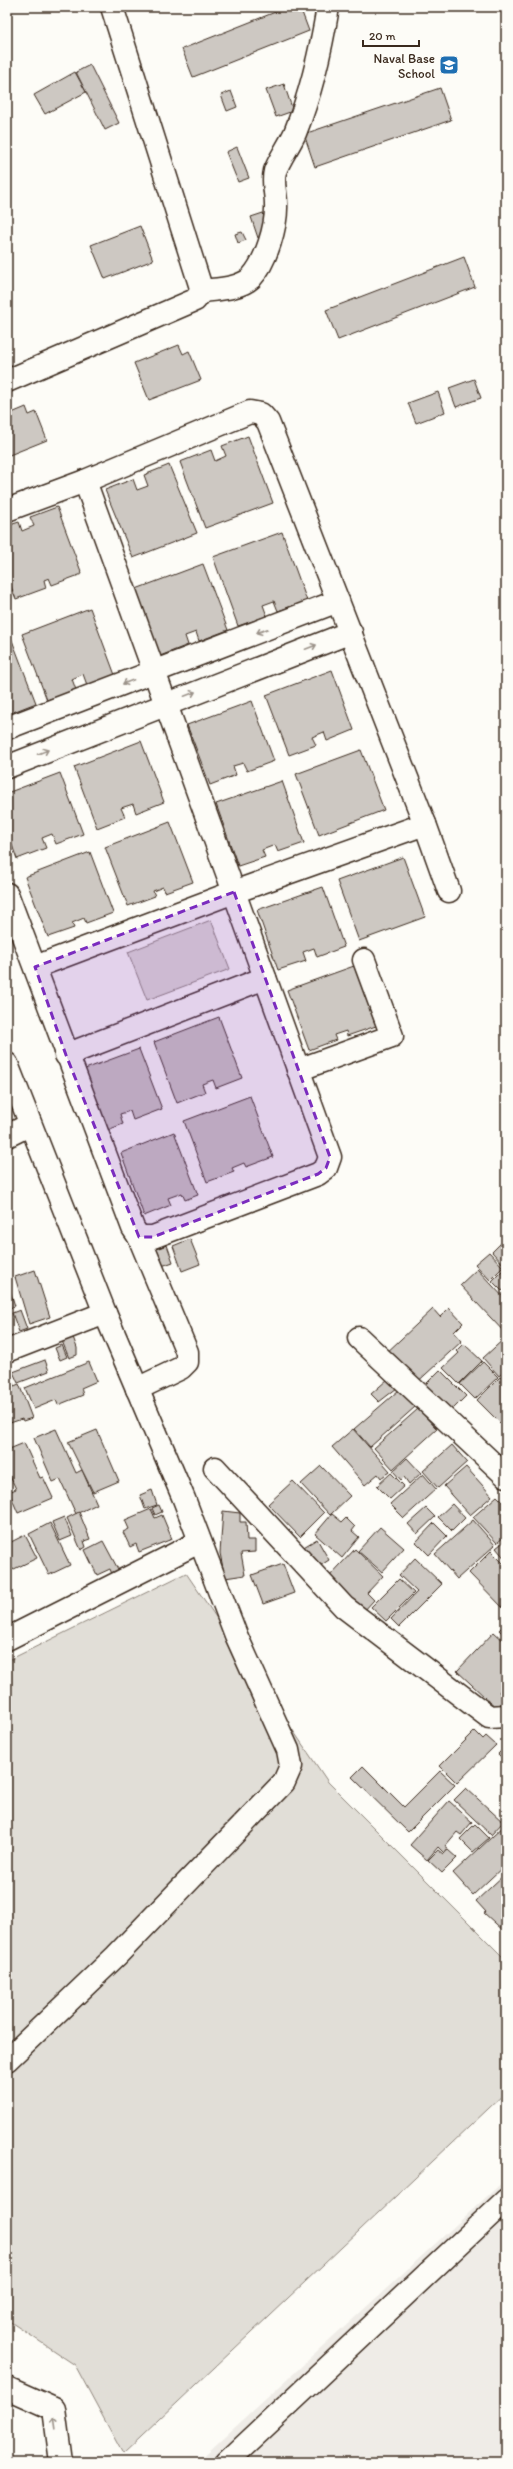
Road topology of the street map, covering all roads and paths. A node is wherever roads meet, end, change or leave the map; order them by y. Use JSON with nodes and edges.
{"nodes":[{"id":1,"x":112,"y":7,"type":"edge"},
{"id":2,"x":328,"y":7,"type":"edge"},
{"id":3,"x":202,"y":292,"type":"junction"},
{"id":4,"x":7,"y":380,"type":"edge"},
{"id":5,"x":85,"y":481,"type":"junction"},
{"id":6,"x":7,"y":510,"type":"edge"},
{"id":7,"x":338,"y":601,"type":"junction"},
{"id":8,"x":351,"y":632,"type":"junction"},
{"id":9,"x":154,"y":672,"type":"junction"},
{"id":10,"x":167,"y":703,"type":"junction"},
{"id":11,"x":7,"y":728,"type":"edge"},
{"id":12,"x":7,"y":767,"type":"edge"},
{"id":13,"x":425,"y":824,"type":"junction"},
{"id":14,"x":449,"y":891,"type":"dead end"},
{"id":15,"x":234,"y":892,"type":"junction"},
{"id":16,"x":7,"y":894,"type":"edge"},
{"id":17,"x":364,"y":960,"type":"dead end"},
{"id":18,"x":35,"y":967,"type":"junction"},
{"id":19,"x":265,"y":978,"type":"junction"},
{"id":20,"x":66,"y":1055,"type":"junction"},
{"id":21,"x":7,"y":1064,"type":"edge"},
{"id":22,"x":298,"y":1070,"type":"junction"},
{"id":23,"x":29,"y":1125,"type":"junction"},
{"id":24,"x":7,"y":1136,"type":"edge"},
{"id":25,"x":139,"y":1237,"type":"junction"},
{"id":26,"x":105,"y":1313,"type":"junction"},
{"id":27,"x":359,"y":1338,"type":"dead end"},
{"id":28,"x":7,"y":1351,"type":"edge"},
{"id":29,"x":137,"y":1389,"type":"junction"},
{"id":30,"x":215,"y":1468,"type":"dead end"},
{"id":31,"x":506,"y":1476,"type":"edge"},
{"id":32,"x":199,"y":1542,"type":"junction"},
{"id":33,"x":7,"y":1639,"type":"edge"},
{"id":34,"x":506,"y":1716,"type":"edge"},
{"id":35,"x":7,"y":2060,"type":"edge"},
{"id":36,"x":506,"y":2200,"type":"edge"},
{"id":37,"x":7,"y":2388,"type":"edge"},
{"id":38,"x":61,"y":2462,"type":"edge"},
{"id":39,"x":227,"y":2462,"type":"edge"}],
"edges":[{"from":1,"to":3,"type":"street"},
{"from":2,"to":3,"type":"street"},
{"from":3,"to":4,"type":"street"},
{"from":5,"to":6,"type":"street"},
{"from":5,"to":7,"type":"street"},
{"from":5,"to":9,"type":"street"},
{"from":7,"to":8,"type":"street"},
{"from":7,"to":9,"type":"street","one_way":true},
{"from":10,"to":8,"type":"street","one_way":true},
{"from":8,"to":13,"type":"street"},
{"from":9,"to":10,"type":"street"},
{"from":9,"to":11,"type":"street","one_way":true},
{"from":12,"to":10,"type":"street","one_way":true},
{"from":10,"to":15,"type":"street"},
{"from":13,"to":14,"type":"street"},
{"from":13,"to":15,"type":"street"},
{"from":15,"to":18,"type":"street"},
{"from":15,"to":19,"type":"street"},
{"from":16,"to":18,"type":"street"},
{"from":17,"to":22,"type":"street"},
{"from":18,"to":20,"type":"street"},
{"from":19,"to":20,"type":"street"},
{"from":19,"to":22,"type":"street"},
{"from":20,"to":25,"type":"street"},
{"from":21,"to":23,"type":"street"},
{"from":22,"to":25,"type":"street"},
{"from":23,"to":24,"type":"street"},
{"from":23,"to":26,"type":"street"},
{"from":25,"to":29,"type":"street"},
{"from":26,"to":28,"type":"street"},
{"from":26,"to":29,"type":"street"},
{"from":27,"to":31,"type":"street"},
{"from":29,"to":32,"type":"street"},
{"from":30,"to":34,"type":"street"},
{"from":32,"to":33,"type":"street"},
{"from":32,"to":35,"type":"street"},
{"from":36,"to":39,"type":"street"},
{"from":38,"to":37,"type":"street","one_way":true}]}
